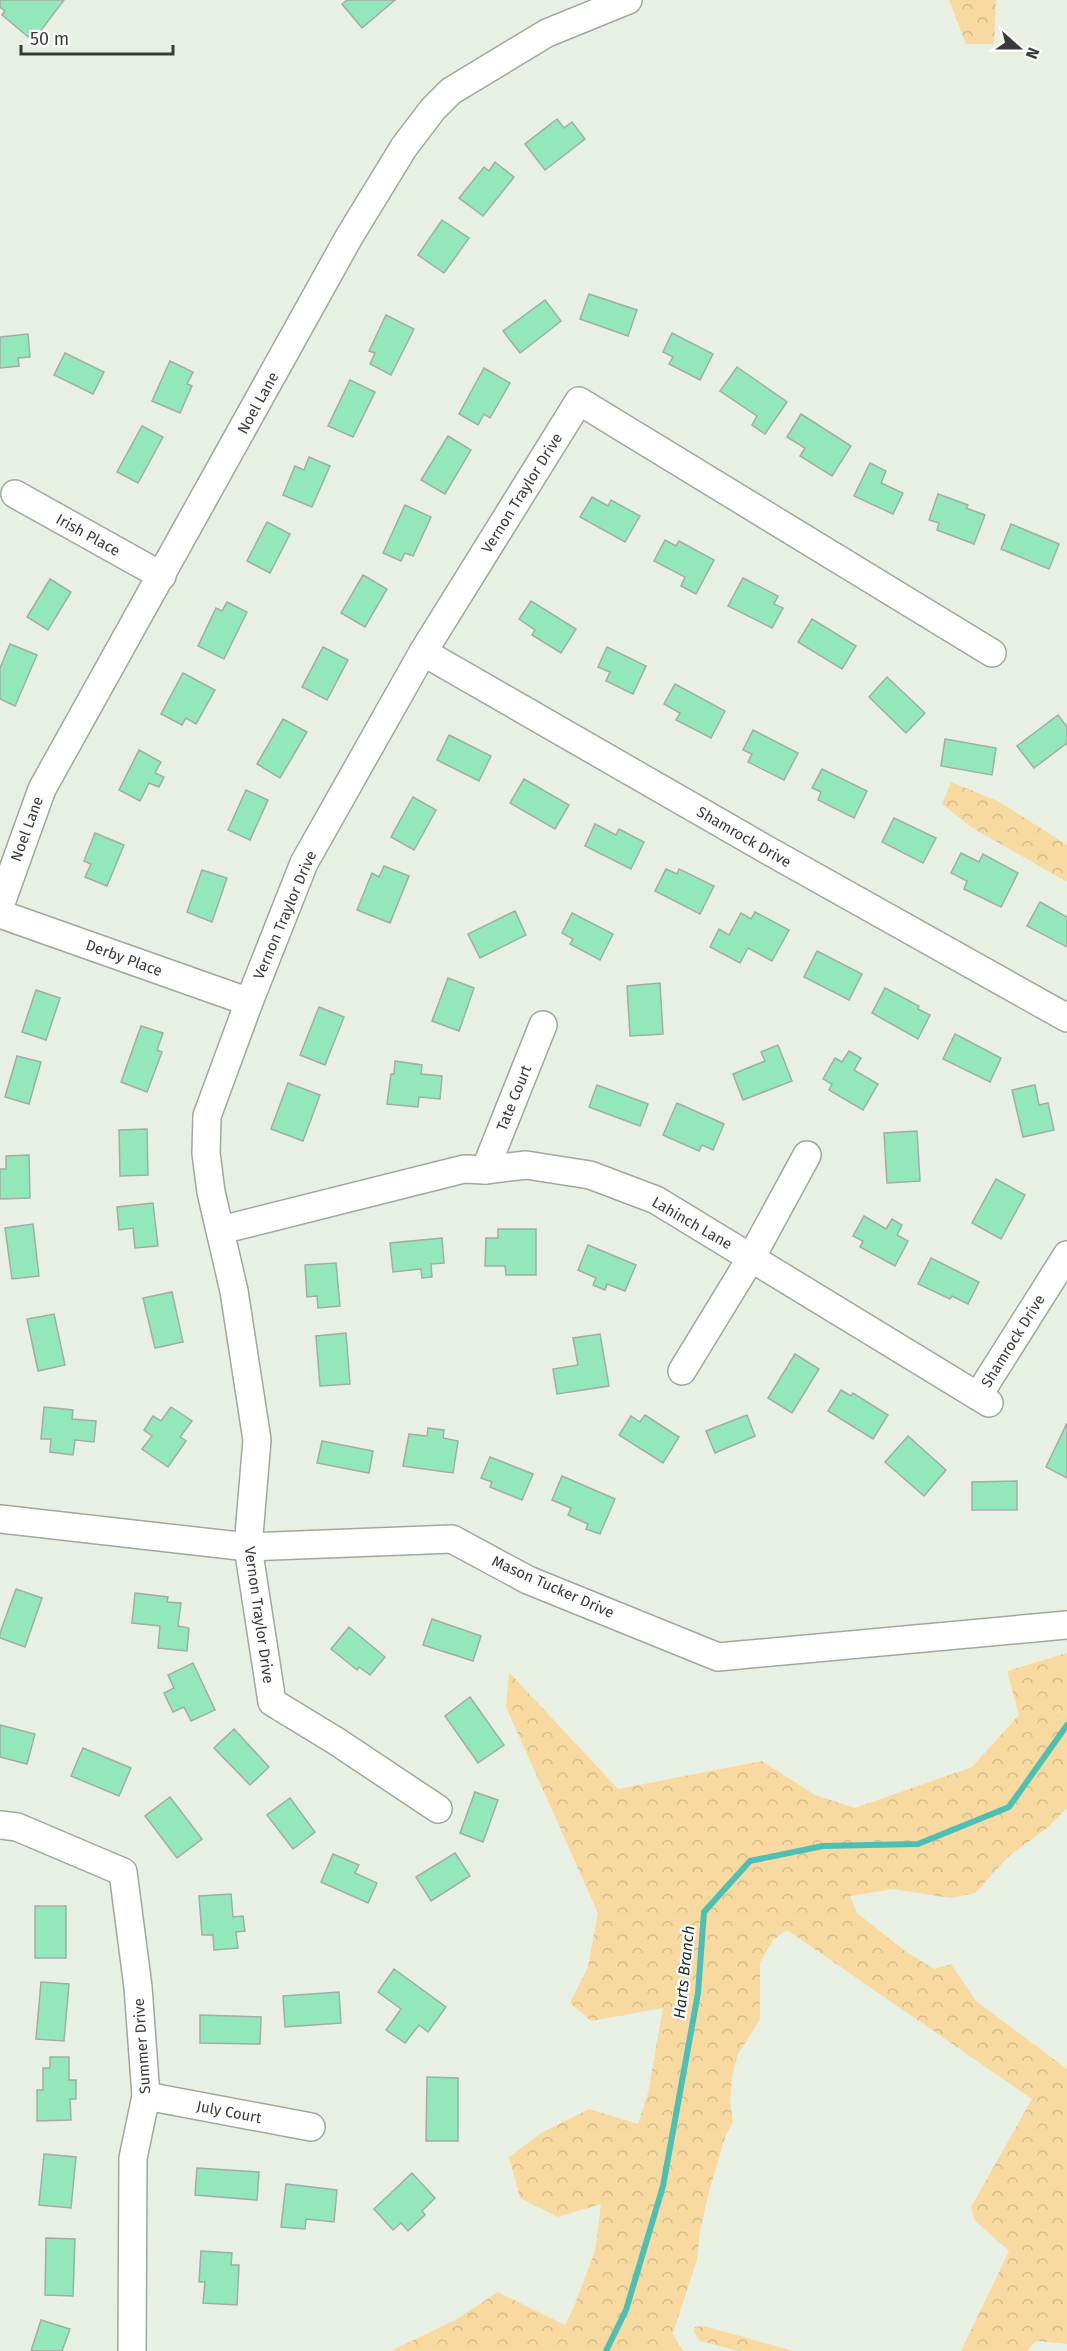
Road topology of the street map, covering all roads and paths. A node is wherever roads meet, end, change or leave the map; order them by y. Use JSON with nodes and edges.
{"nodes":[{"id":1,"x":628,"y":0,"type":"edge"},
{"id":2,"x":15,"y":494,"type":"dead end"},
{"id":3,"x":162,"y":576,"type":"junction"},
{"id":4,"x":423,"y":652,"type":"junction"},
{"id":5,"x":992,"y":653,"type":"dead end"},
{"id":6,"x":0,"y":906,"type":"edge"},
{"id":7,"x":0,"y":914,"type":"edge"},
{"id":8,"x":249,"y":1002,"type":"junction"},
{"id":9,"x":1067,"y":1018,"type":"edge"},
{"id":10,"x":543,"y":1025,"type":"dead end"},
{"id":11,"x":807,"y":1155,"type":"dead end"},
{"id":12,"x":485,"y":1170,"type":"junction"},
{"id":13,"x":221,"y":1230,"type":"junction"},
{"id":14,"x":1067,"y":1256,"type":"edge"},
{"id":15,"x":751,"y":1258,"type":"junction"},
{"id":16,"x":682,"y":1371,"type":"dead end"},
{"id":17,"x":984,"y":1399,"type":"joint"},
{"id":18,"x":0,"y":1519,"type":"edge"},
{"id":19,"x":248,"y":1547,"type":"junction"},
{"id":20,"x":1067,"y":1625,"type":"edge"},
{"id":21,"x":438,"y":1809,"type":"dead end"},
{"id":22,"x":0,"y":1825,"type":"edge"},
{"id":23,"x":147,"y":2096,"type":"junction"},
{"id":24,"x":311,"y":2127,"type":"dead end"},
{"id":25,"x":132,"y":2351,"type":"edge"}],
"edges":[{"from":1,"to":3,"type":"street","name":"Noel Lane"},
{"from":2,"to":3,"type":"street","name":"Irish Place"},
{"from":3,"to":6,"type":"street","name":"Noel Lane"},
{"from":4,"to":5,"type":"street","name":"Vernon Traylor Drive"},
{"from":4,"to":8,"type":"street","name":"Vernon Traylor Drive"},
{"from":4,"to":9,"type":"street","name":"Shamrock Drive"},
{"from":7,"to":8,"type":"street","name":"Derby Place"},
{"from":8,"to":13,"type":"street","name":"Vernon Traylor Drive"},
{"from":10,"to":12,"type":"street","name":"Tate Court"},
{"from":11,"to":15,"type":"street"},
{"from":12,"to":13,"type":"street","name":"Lahinch Lane"},
{"from":12,"to":15,"type":"street","name":"Lahinch Lane"},
{"from":13,"to":19,"type":"street","name":"Vernon Traylor Drive"},
{"from":14,"to":17,"type":"street","name":"Shamrock Drive"},
{"from":15,"to":16,"type":"street"},
{"from":15,"to":17,"type":"street","name":"Lahinch Lane"},
{"from":18,"to":19,"type":"street","name":"Mason Tucker Drive"},
{"from":19,"to":20,"type":"street","name":"Mason Tucker Drive"},
{"from":19,"to":21,"type":"street","name":"Vernon Traylor Drive"},
{"from":22,"to":23,"type":"street","name":"Summer Drive"},
{"from":23,"to":24,"type":"street","name":"July Court"},
{"from":23,"to":25,"type":"street","name":"Summer Drive"}]}
